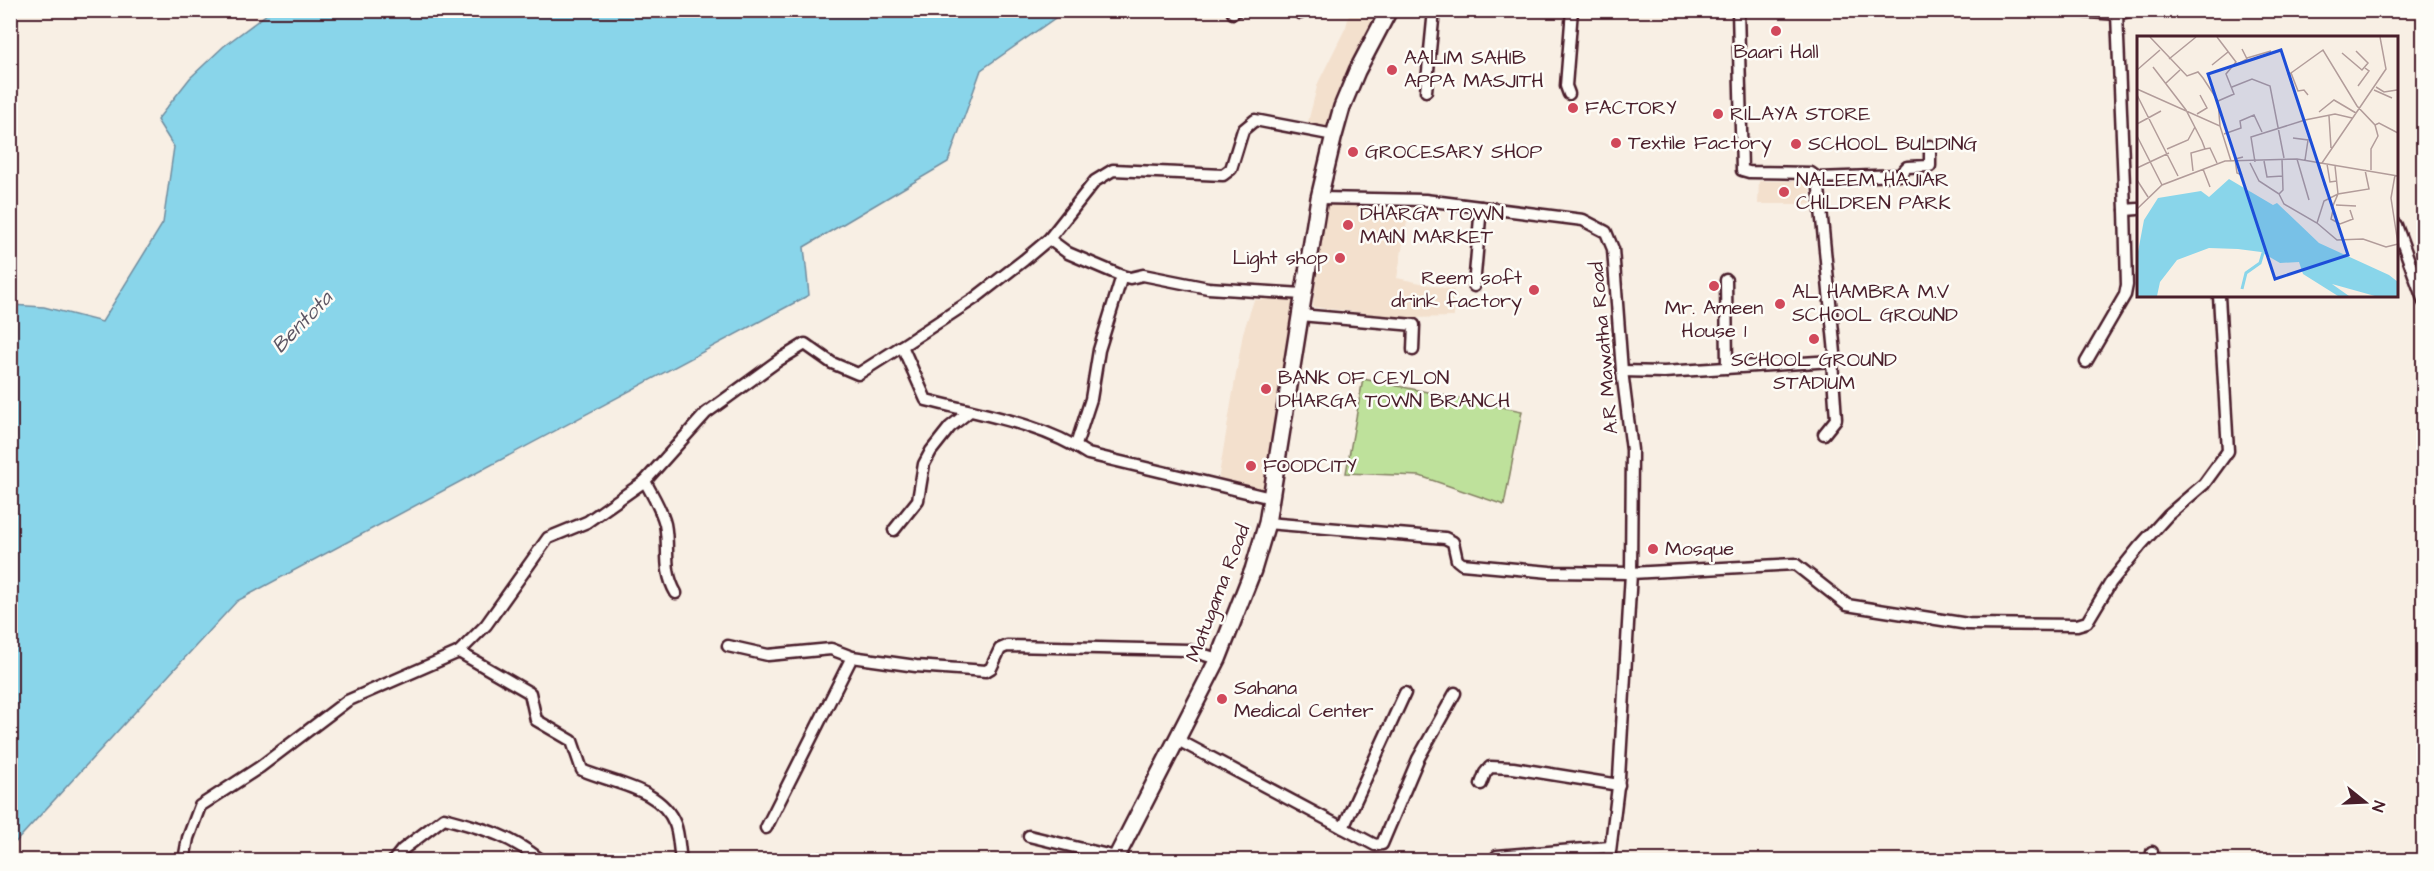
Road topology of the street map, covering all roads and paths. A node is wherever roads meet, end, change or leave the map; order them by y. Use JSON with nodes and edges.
{"nodes":[{"id":1,"x":1389,"y":10,"type":"edge"},
{"id":2,"x":1434,"y":10,"type":"edge"},
{"id":3,"x":1572,"y":10,"type":"edge"},
{"id":4,"x":1738,"y":10,"type":"edge"},
{"id":5,"x":2060,"y":10,"type":"edge"},
{"id":6,"x":2134,"y":10,"type":"edge"},
{"id":7,"x":2117,"y":14,"type":"junction"},
{"id":8,"x":1425,"y":91,"type":"dead end"},
{"id":9,"x":1569,"y":94,"type":"dead end"},
{"id":10,"x":1334,"y":135,"type":"junction"},
{"id":11,"x":1930,"y":146,"type":"dead end"},
{"id":12,"x":1818,"y":178,"type":"junction"},
{"id":13,"x":1319,"y":198,"type":"junction"},
{"id":14,"x":1481,"y":207,"type":"junction"},
{"id":15,"x":2137,"y":209,"type":"edge"},
{"id":16,"x":2125,"y":210,"type":"junction"},
{"id":17,"x":2398,"y":228,"type":"edge"},
{"id":18,"x":1049,"y":238,"type":"junction"},
{"id":19,"x":1122,"y":276,"type":"junction"},
{"id":20,"x":1726,"y":280,"type":"dead end"},
{"id":21,"x":1474,"y":286,"type":"dead end"},
{"id":22,"x":1303,"y":294,"type":"junction"},
{"id":23,"x":2219,"y":297,"type":"edge"},
{"id":24,"x":2424,"y":302,"type":"edge"},
{"id":25,"x":1300,"y":315,"type":"junction"},
{"id":26,"x":902,"y":346,"type":"junction"},
{"id":27,"x":1413,"y":350,"type":"dead end"},
{"id":28,"x":1832,"y":361,"type":"junction"},
{"id":29,"x":2086,"y":362,"type":"dead end"},
{"id":30,"x":1727,"y":368,"type":"junction"},
{"id":31,"x":1622,"y":371,"type":"junction"},
{"id":32,"x":970,"y":411,"type":"junction"},
{"id":33,"x":1824,"y":434,"type":"dead end"},
{"id":34,"x":1076,"y":446,"type":"junction"},
{"id":35,"x":645,"y":481,"type":"junction"},
{"id":36,"x":1271,"y":498,"type":"junction"},
{"id":37,"x":1267,"y":523,"type":"junction"},
{"id":38,"x":894,"y":530,"type":"dead end"},
{"id":39,"x":1631,"y":573,"type":"junction"},
{"id":40,"x":676,"y":592,"type":"dead end"},
{"id":41,"x":728,"y":646,"type":"dead end"},
{"id":42,"x":459,"y":652,"type":"junction"},
{"id":43,"x":852,"y":657,"type":"junction"},
{"id":44,"x":1218,"y":659,"type":"junction"},
{"id":45,"x":1405,"y":693,"type":"dead end"},
{"id":46,"x":1455,"y":693,"type":"dead end"},
{"id":47,"x":1178,"y":740,"type":"junction"},
{"id":48,"x":1481,"y":784,"type":"dead end"},
{"id":49,"x":1618,"y":785,"type":"junction"},
{"id":50,"x":766,"y":828,"type":"dead end"},
{"id":51,"x":1343,"y":828,"type":"junction"},
{"id":52,"x":1029,"y":836,"type":"dead end"},
{"id":53,"x":1610,"y":847,"type":"junction"},
{"id":54,"x":1497,"y":855,"type":"dead end"},
{"id":55,"x":815,"y":859,"type":"dead end"},
{"id":56,"x":1116,"y":859,"type":"edge"},
{"id":57,"x":184,"y":861,"type":"edge"},
{"id":58,"x":394,"y":861,"type":"edge"},
{"id":59,"x":541,"y":861,"type":"edge"},
{"id":60,"x":560,"y":861,"type":"edge"},
{"id":61,"x":566,"y":861,"type":"edge"},
{"id":62,"x":681,"y":861,"type":"edge"},
{"id":63,"x":830,"y":861,"type":"edge"},
{"id":64,"x":1609,"y":861,"type":"edge"}],
"edges":[{"from":1,"to":10,"type":"main road","name":"Matugama Road"},
{"from":2,"to":8,"type":"street"},
{"from":3,"to":9,"type":"street"},
{"from":4,"to":12,"type":"street"},
{"from":5,"to":7,"type":"street"},
{"from":6,"to":7,"type":"street"},
{"from":7,"to":16,"type":"street"},
{"from":10,"to":13,"type":"main road","name":"Matugama Road"},
{"from":10,"to":18,"type":"street"},
{"from":11,"to":12,"type":"street"},
{"from":12,"to":28,"type":"street"},
{"from":13,"to":14,"type":"street","name":"A.R Mawatha Road"},
{"from":13,"to":22,"type":"main road","name":"Matugama Road"},
{"from":14,"to":21,"type":"street"},
{"from":14,"to":31,"type":"street","name":"A.R Mawatha Road"},
{"from":15,"to":16,"type":"street"},
{"from":16,"to":29,"type":"street"},
{"from":17,"to":24,"type":"street"},
{"from":18,"to":19,"type":"street"},
{"from":18,"to":26,"type":"street"},
{"from":19,"to":22,"type":"street"},
{"from":19,"to":34,"type":"street"},
{"from":20,"to":30,"type":"street"},
{"from":22,"to":25,"type":"main road","name":"Matugama Road"},
{"from":23,"to":39,"type":"street"},
{"from":25,"to":27,"type":"street"},
{"from":25,"to":36,"type":"main road","name":"Matugama Road"},
{"from":26,"to":32,"type":"street"},
{"from":26,"to":35,"type":"street"},
{"from":28,"to":30,"type":"street"},
{"from":28,"to":33,"type":"street"},
{"from":30,"to":31,"type":"street"},
{"from":31,"to":39,"type":"street","name":"A.R Mawatha Road"},
{"from":32,"to":34,"type":"street"},
{"from":32,"to":38,"type":"street"},
{"from":34,"to":36,"type":"street"},
{"from":35,"to":40,"type":"street"},
{"from":35,"to":42,"type":"street"},
{"from":36,"to":37,"type":"main road","name":"Matugama Road"},
{"from":37,"to":39,"type":"street"},
{"from":37,"to":44,"type":"main road","name":"Matugama Road"},
{"from":39,"to":49,"type":"street","name":"A.R Mawatha Road"},
{"from":41,"to":43,"type":"street"},
{"from":42,"to":57,"type":"street"},
{"from":42,"to":62,"type":"street"},
{"from":43,"to":44,"type":"street"},
{"from":43,"to":50,"type":"street"},
{"from":44,"to":47,"type":"main road","name":"Matugama Road"},
{"from":45,"to":51,"type":"street"},
{"from":46,"to":51,"type":"street"},
{"from":47,"to":51,"type":"street"},
{"from":47,"to":56,"type":"main road","name":"Matugama Road"},
{"from":48,"to":49,"type":"street"},
{"from":49,"to":53,"type":"street","name":"A.R Mawatha Road"},
{"from":52,"to":56,"type":"street"},
{"from":53,"to":54,"type":"street"},
{"from":53,"to":64,"type":"street","name":"A.R Mawatha Road"},
{"from":55,"to":63,"type":"street"},
{"from":58,"to":59,"type":"street"},
{"from":60,"to":61,"type":"street"}]}
